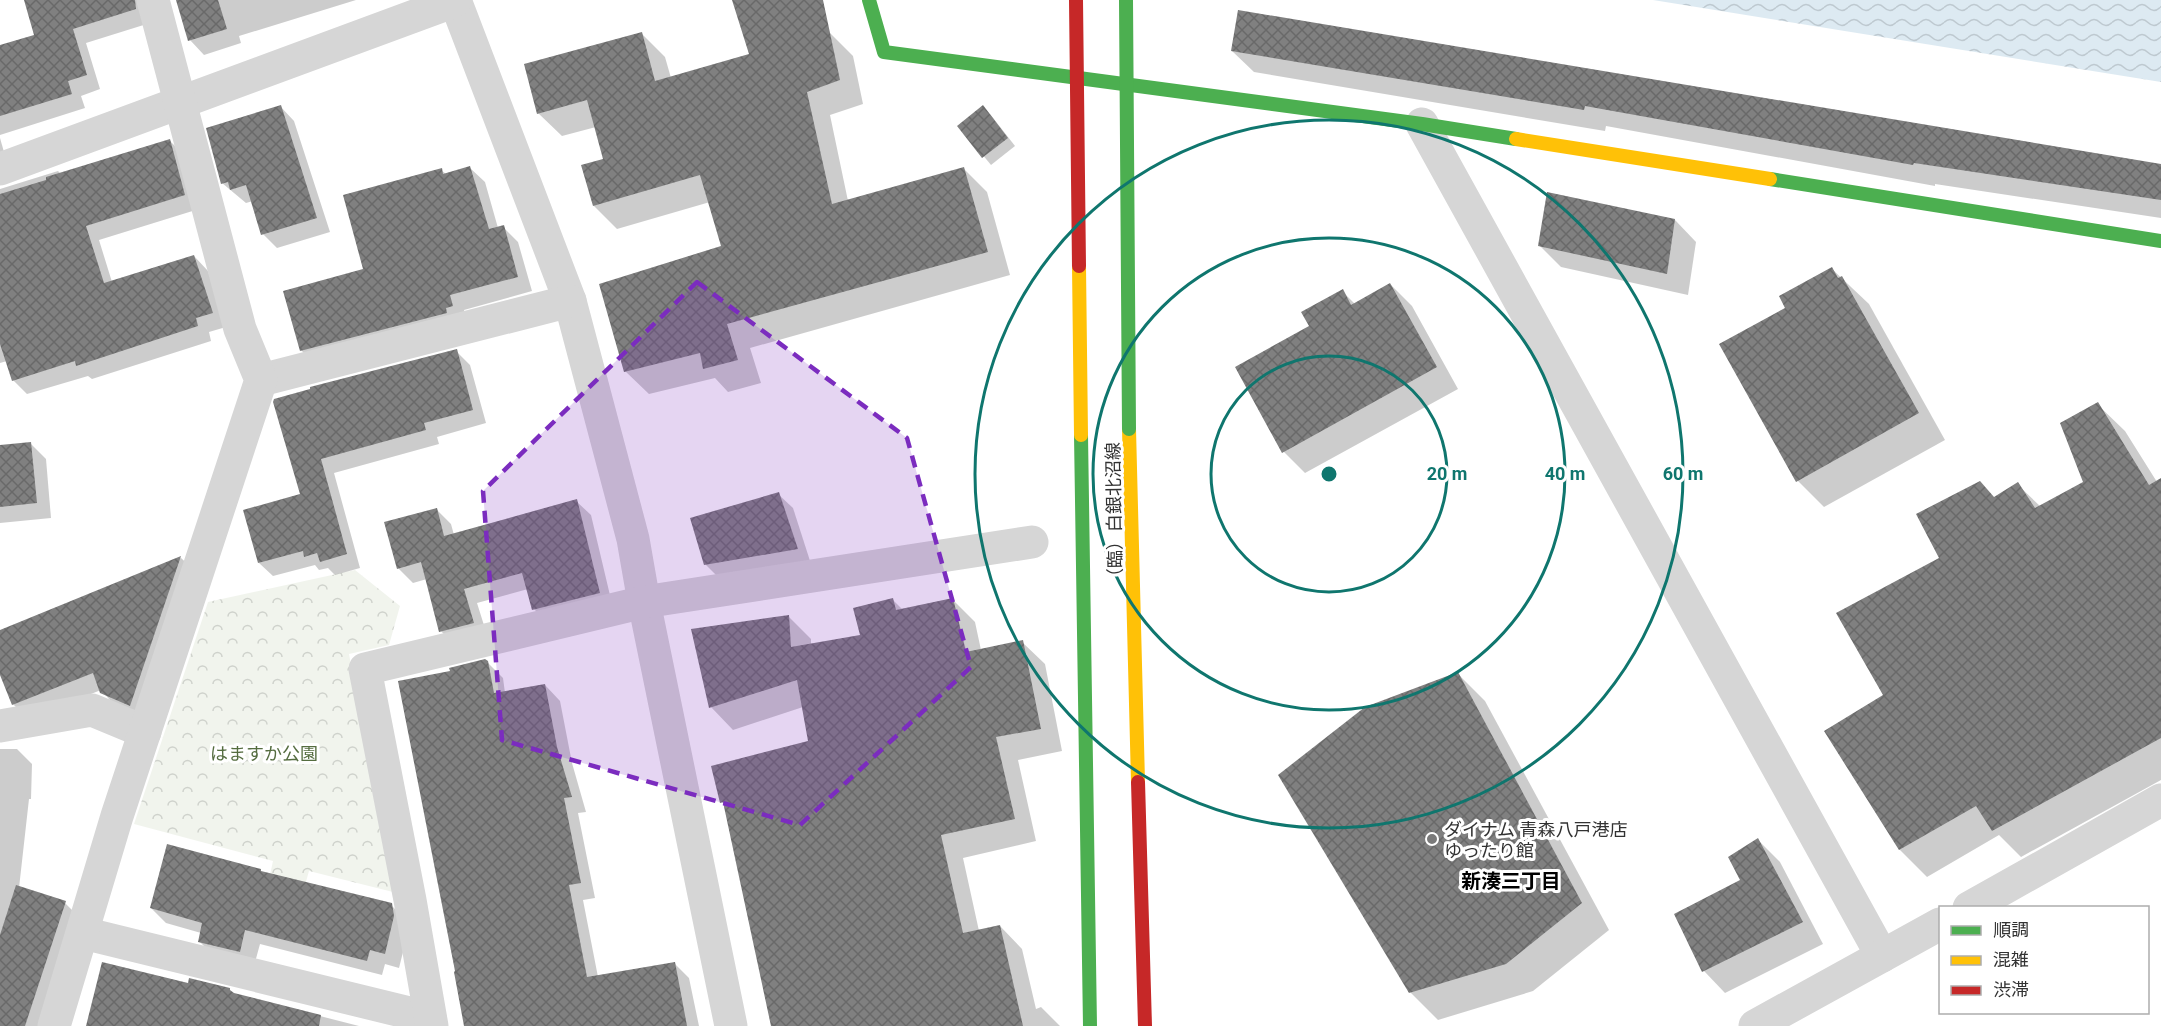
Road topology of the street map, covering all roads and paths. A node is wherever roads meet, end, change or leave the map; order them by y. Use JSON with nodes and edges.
{"nodes":[{"id":1,"x":153,"y":0,"type":"edge"},
{"id":2,"x":455,"y":0,"type":"edge"},
{"id":3,"x":869,"y":0,"type":"edge"},
{"id":4,"x":1076,"y":0,"type":"edge"},
{"id":5,"x":1126,"y":0,"type":"edge"},
{"id":6,"x":180,"y":101,"type":"junction"},
{"id":7,"x":1422,"y":124,"type":"junction"},
{"id":8,"x":0,"y":169,"type":"edge"},
{"id":9,"x":2161,"y":241,"type":"edge"},
{"id":10,"x":570,"y":301,"type":"junction"},
{"id":11,"x":261,"y":381,"type":"junction"},
{"id":12,"x":1032,"y":542,"type":"dead end"},
{"id":13,"x":644,"y":602,"type":"junction"},
{"id":14,"x":0,"y":726,"type":"edge"},
{"id":15,"x":145,"y":732,"type":"junction"},
{"id":16,"x":2161,"y":800,"type":"edge"},
{"id":17,"x":1973,"y":906,"type":"edge"},
{"id":18,"x":1939,"y":925,"type":"edge"},
{"id":19,"x":83,"y":933,"type":"junction"},
{"id":20,"x":1882,"y":956,"type":"junction"},
{"id":21,"x":431,"y":1022,"type":"edge"},
{"id":22,"x":54,"y":1026,"type":"edge"},
{"id":23,"x":731,"y":1026,"type":"edge"},
{"id":24,"x":1090,"y":1026,"type":"edge"},
{"id":25,"x":1145,"y":1026,"type":"edge"},
{"id":26,"x":1755,"y":1026,"type":"edge"}],
"edges":[{"from":1,"to":6,"type":"street"},
{"from":2,"to":6,"type":"street"},
{"from":2,"to":10,"type":"street"},
{"from":3,"to":7,"type":"street"},
{"from":4,"to":24,"type":"street","name":"（臨）白銀北沼線","bridge":true},
{"from":5,"to":25,"type":"street","name":"（臨）白銀北沼線","bridge":true},
{"from":6,"to":8,"type":"street"},
{"from":6,"to":11,"type":"street"},
{"from":7,"to":9,"type":"street"},
{"from":7,"to":20,"type":"street"},
{"from":10,"to":11,"type":"street"},
{"from":10,"to":13,"type":"street"},
{"from":11,"to":15,"type":"street"},
{"from":12,"to":13,"type":"street"},
{"from":13,"to":21,"type":"street"},
{"from":13,"to":23,"type":"street"},
{"from":14,"to":15,"type":"street"},
{"from":15,"to":19,"type":"street"},
{"from":16,"to":17,"type":"street"},
{"from":18,"to":20,"type":"street"},
{"from":19,"to":21,"type":"street"},
{"from":19,"to":22,"type":"street"},
{"from":20,"to":26,"type":"street"}]}
